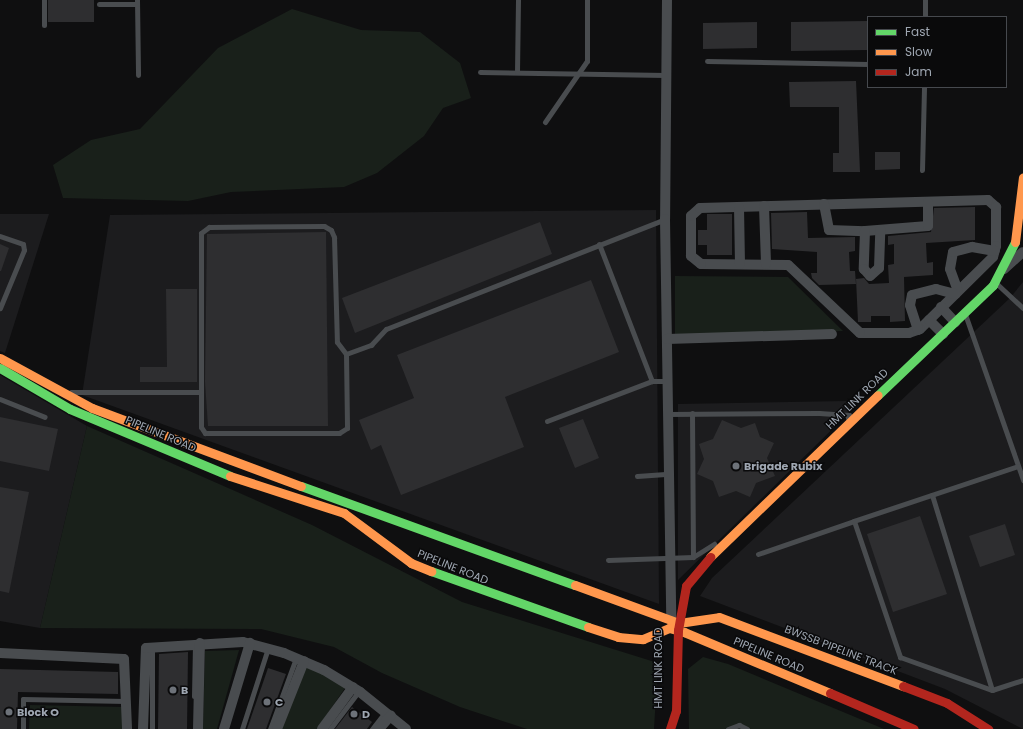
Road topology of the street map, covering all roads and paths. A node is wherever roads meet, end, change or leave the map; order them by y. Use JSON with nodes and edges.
{"nodes":[{"id":1,"x":44,"y":0,"type":"edge"},
{"id":2,"x":518,"y":0,"type":"edge"},
{"id":3,"x":587,"y":0,"type":"edge"},
{"id":4,"x":667,"y":0,"type":"edge"},
{"id":5,"x":925,"y":0,"type":"edge"},
{"id":6,"x":137,"y":2,"type":"edge"},
{"id":7,"x":99,"y":4,"type":"dead end"},
{"id":8,"x":925,"y":16,"type":"edge"},
{"id":9,"x":44,"y":25,"type":"dead end"},
{"id":10,"x":707,"y":61,"type":"dead end"},
{"id":11,"x":867,"y":64,"type":"edge"},
{"id":12,"x":480,"y":72,"type":"dead end"},
{"id":13,"x":517,"y":72,"type":"junction"},
{"id":14,"x":579,"y":73,"type":"junction"},
{"id":15,"x":138,"y":74,"type":"dead end"},
{"id":16,"x":666,"y":75,"type":"junction"},
{"id":17,"x":924,"y":88,"type":"edge"},
{"id":18,"x":545,"y":122,"type":"dead end"},
{"id":19,"x":922,"y":170,"type":"dead end"},
{"id":20,"x":1023,"y":178,"type":"edge"},
{"id":21,"x":928,"y":202,"type":"junction"},
{"id":22,"x":824,"y":204,"type":"junction"},
{"id":23,"x":764,"y":206,"type":"junction"},
{"id":24,"x":739,"y":207,"type":"junction"},
{"id":25,"x":665,"y":219,"type":"junction"},
{"id":26,"x":880,"y":230,"type":"junction"},
{"id":27,"x":865,"y":231,"type":"junction"},
{"id":28,"x":0,"y":236,"type":"edge"},
{"id":29,"x":599,"y":244,"type":"junction"},
{"id":30,"x":995,"y":251,"type":"junction"},
{"id":31,"x":1023,"y":252,"type":"edge"},
{"id":32,"x":740,"y":264,"type":"junction"},
{"id":33,"x":766,"y":264,"type":"junction"},
{"id":34,"x":1001,"y":271,"type":"junction"},
{"id":35,"x":995,"y":283,"type":"junction"},
{"id":36,"x":957,"y":293,"type":"junction"},
{"id":37,"x":0,"y":308,"type":"edge"},
{"id":38,"x":941,"y":308,"type":"junction"},
{"id":39,"x":1023,"y":308,"type":"edge"},
{"id":40,"x":964,"y":313,"type":"junction"},
{"id":41,"x":929,"y":320,"type":"junction"},
{"id":42,"x":955,"y":322,"type":"junction"},
{"id":43,"x":918,"y":330,"type":"junction"},
{"id":44,"x":832,"y":334,"type":"dead end"},
{"id":45,"x":943,"y":334,"type":"junction"},
{"id":46,"x":667,"y":339,"type":"junction"},
{"id":47,"x":346,"y":354,"type":"junction"},
{"id":48,"x":0,"y":358,"type":"edge"},
{"id":49,"x":0,"y":368,"type":"edge"},
{"id":50,"x":30,"y":378,"type":"junction"},
{"id":51,"x":652,"y":381,"type":"junction"},
{"id":52,"x":667,"y":381,"type":"junction"},
{"id":53,"x":200,"y":392,"type":"junction"},
{"id":54,"x":64,"y":393,"type":"junction"},
{"id":55,"x":0,"y":399,"type":"edge"},
{"id":56,"x":692,"y":413,"type":"junction"},
{"id":57,"x":668,"y":414,"type":"junction"},
{"id":58,"x":45,"y":417,"type":"dead end"},
{"id":59,"x":547,"y":421,"type":"dead end"},
{"id":60,"x":1018,"y":466,"type":"junction"},
{"id":61,"x":793,"y":473,"type":"junction"},
{"id":62,"x":669,"y":474,"type":"junction"},
{"id":63,"x":637,"y":476,"type":"dead end"},
{"id":64,"x":1023,"y":480,"type":"edge"},
{"id":65,"x":771,"y":494,"type":"junction"},
{"id":66,"x":932,"y":495,"type":"junction"},
{"id":67,"x":854,"y":521,"type":"junction"},
{"id":68,"x":758,"y":554,"type":"dead end"},
{"id":69,"x":693,"y":557,"type":"junction"},
{"id":70,"x":670,"y":558,"type":"junction"},
{"id":71,"x":608,"y":560,"type":"dead end"},
{"id":72,"x":674,"y":625,"type":"junction"},
{"id":73,"x":250,"y":643,"type":"junction"},
{"id":74,"x":197,"y":644,"type":"junction"},
{"id":75,"x":152,"y":646,"type":"junction"},
{"id":76,"x":268,"y":648,"type":"junction"},
{"id":77,"x":0,"y":653,"type":"edge"},
{"id":78,"x":300,"y":659,"type":"junction"},
{"id":79,"x":1023,"y":680,"type":"edge"},
{"id":80,"x":356,"y":689,"type":"junction"},
{"id":81,"x":992,"y":690,"type":"junction"},
{"id":82,"x":126,"y":701,"type":"junction"},
{"id":83,"x":388,"y":713,"type":"junction"},
{"id":84,"x":23,"y":729,"type":"edge"},
{"id":85,"x":127,"y":729,"type":"edge"},
{"id":86,"x":143,"y":729,"type":"edge"},
{"id":87,"x":152,"y":729,"type":"edge"},
{"id":88,"x":193,"y":729,"type":"edge"},
{"id":89,"x":198,"y":729,"type":"edge"},
{"id":90,"x":224,"y":729,"type":"edge"},
{"id":91,"x":242,"y":729,"type":"edge"},
{"id":92,"x":270,"y":729,"type":"edge"},
{"id":93,"x":277,"y":729,"type":"edge"},
{"id":94,"x":322,"y":729,"type":"edge"},
{"id":95,"x":330,"y":729,"type":"edge"},
{"id":96,"x":372,"y":729,"type":"edge"},
{"id":97,"x":379,"y":729,"type":"edge"},
{"id":98,"x":406,"y":729,"type":"edge"},
{"id":99,"x":670,"y":729,"type":"edge"},
{"id":100,"x":728,"y":729,"type":"edge"},
{"id":101,"x":747,"y":729,"type":"edge"},
{"id":102,"x":914,"y":729,"type":"edge"},
{"id":103,"x":988,"y":729,"type":"edge"}],
"edges":[{"from":1,"to":9,"type":"lane"},
{"from":2,"to":13,"type":"lane"},
{"from":3,"to":14,"type":"lane"},
{"from":4,"to":16,"type":"street"},
{"from":5,"to":8,"type":"lane"},
{"from":6,"to":7,"type":"lane"},
{"from":6,"to":15,"type":"lane"},
{"from":10,"to":11,"type":"lane"},
{"from":12,"to":13,"type":"lane"},
{"from":13,"to":14,"type":"lane"},
{"from":14,"to":16,"type":"lane"},
{"from":14,"to":18,"type":"lane"},
{"from":16,"to":25,"type":"street"},
{"from":17,"to":19,"type":"lane"},
{"from":20,"to":34,"type":"main road","name":"HMT LINK ROAD"},
{"from":21,"to":22,"type":"street"},
{"from":21,"to":26,"type":"street"},
{"from":21,"to":30,"type":"street"},
{"from":22,"to":23,"type":"street"},
{"from":22,"to":27,"type":"street"},
{"from":23,"to":24,"type":"street"},
{"from":23,"to":33,"type":"street"},
{"from":24,"to":32,"type":"street"},
{"from":24,"to":32,"type":"street"},
{"from":25,"to":29,"type":"lane"},
{"from":25,"to":46,"type":"street"},
{"from":26,"to":27,"type":"street"},
{"from":26,"to":27,"type":"street"},
{"from":28,"to":37,"type":"lane"},
{"from":29,"to":47,"type":"lane"},
{"from":29,"to":51,"type":"lane"},
{"from":30,"to":36,"type":"street"},
{"from":30,"to":36,"type":"street"},
{"from":31,"to":34,"type":"street"},
{"from":32,"to":33,"type":"street"},
{"from":33,"to":43,"type":"street"},
{"from":34,"to":35,"type":"main road","name":"HMT LINK ROAD"},
{"from":35,"to":39,"type":"lane"},
{"from":35,"to":40,"type":"main road","name":"HMT LINK ROAD"},
{"from":36,"to":38,"type":"street"},
{"from":36,"to":43,"type":"street"},
{"from":38,"to":41,"type":"street"},
{"from":38,"to":42,"type":"street"},
{"from":40,"to":42,"type":"main road","name":"HMT LINK ROAD"},
{"from":40,"to":60,"type":"lane"},
{"from":41,"to":43,"type":"street"},
{"from":41,"to":45,"type":"street"},
{"from":42,"to":45,"type":"main road","name":"HMT LINK ROAD"},
{"from":44,"to":46,"type":"street"},
{"from":45,"to":61,"type":"main road","name":"HMT LINK ROAD"},
{"from":46,"to":52,"type":"street"},
{"from":47,"to":53,"type":"lane"},
{"from":47,"to":53,"type":"lane"},
{"from":48,"to":50,"type":"main road","name":"PIPELINE ROAD"},
{"from":49,"to":50,"type":"main road","name":"PIPELINE ROAD"},
{"from":50,"to":54,"type":"main road","name":"PIPELINE ROAD"},
{"from":50,"to":72,"type":"main road","name":"PIPELINE ROAD"},
{"from":51,"to":52,"type":"lane"},
{"from":51,"to":59,"type":"lane"},
{"from":52,"to":57,"type":"street"},
{"from":53,"to":54,"type":"lane"},
{"from":54,"to":72,"type":"main road","name":"PIPELINE ROAD"},
{"from":55,"to":58,"type":"lane"},
{"from":56,"to":57,"type":"lane"},
{"from":56,"to":61,"type":"lane"},
{"from":56,"to":69,"type":"lane"},
{"from":57,"to":62,"type":"street"},
{"from":60,"to":64,"type":"lane"},
{"from":60,"to":66,"type":"lane"},
{"from":61,"to":65,"type":"main road","name":"HMT LINK ROAD"},
{"from":62,"to":63,"type":"lane"},
{"from":62,"to":70,"type":"street"},
{"from":65,"to":69,"type":"lane"},
{"from":65,"to":72,"type":"main road","name":"HMT LINK ROAD"},
{"from":66,"to":67,"type":"lane"},
{"from":66,"to":81,"type":"lane"},
{"from":67,"to":68,"type":"lane"},
{"from":67,"to":81,"type":"lane"},
{"from":69,"to":70,"type":"lane"},
{"from":70,"to":71,"type":"lane"},
{"from":70,"to":72,"type":"street"},
{"from":72,"to":99,"type":"main road","name":"HMT LINK ROAD"},
{"from":72,"to":102,"type":"main road","name":"PIPELINE ROAD"},
{"from":72,"to":103,"type":"main road","name":"BWSSB PIPELINE TRACK"},
{"from":73,"to":74,"type":"street"},
{"from":73,"to":76,"type":"street"},
{"from":73,"to":90,"type":"street"},
{"from":74,"to":75,"type":"street"},
{"from":74,"to":88,"type":"lane"},
{"from":74,"to":89,"type":"street"},
{"from":75,"to":86,"type":"street"},
{"from":75,"to":87,"type":"lane"},
{"from":76,"to":78,"type":"street"},
{"from":76,"to":91,"type":"lane"},
{"from":77,"to":82,"type":"street"},
{"from":78,"to":80,"type":"street"},
{"from":78,"to":92,"type":"lane"},
{"from":78,"to":93,"type":"street"},
{"from":79,"to":81,"type":"lane"},
{"from":80,"to":83,"type":"street"},
{"from":80,"to":94,"type":"street"},
{"from":80,"to":95,"type":"lane"},
{"from":82,"to":84,"type":"lane"},
{"from":82,"to":85,"type":"street"},
{"from":83,"to":96,"type":"lane"},
{"from":83,"to":97,"type":"street"},
{"from":83,"to":98,"type":"street"},
{"from":100,"to":101,"type":"lane"}]}
